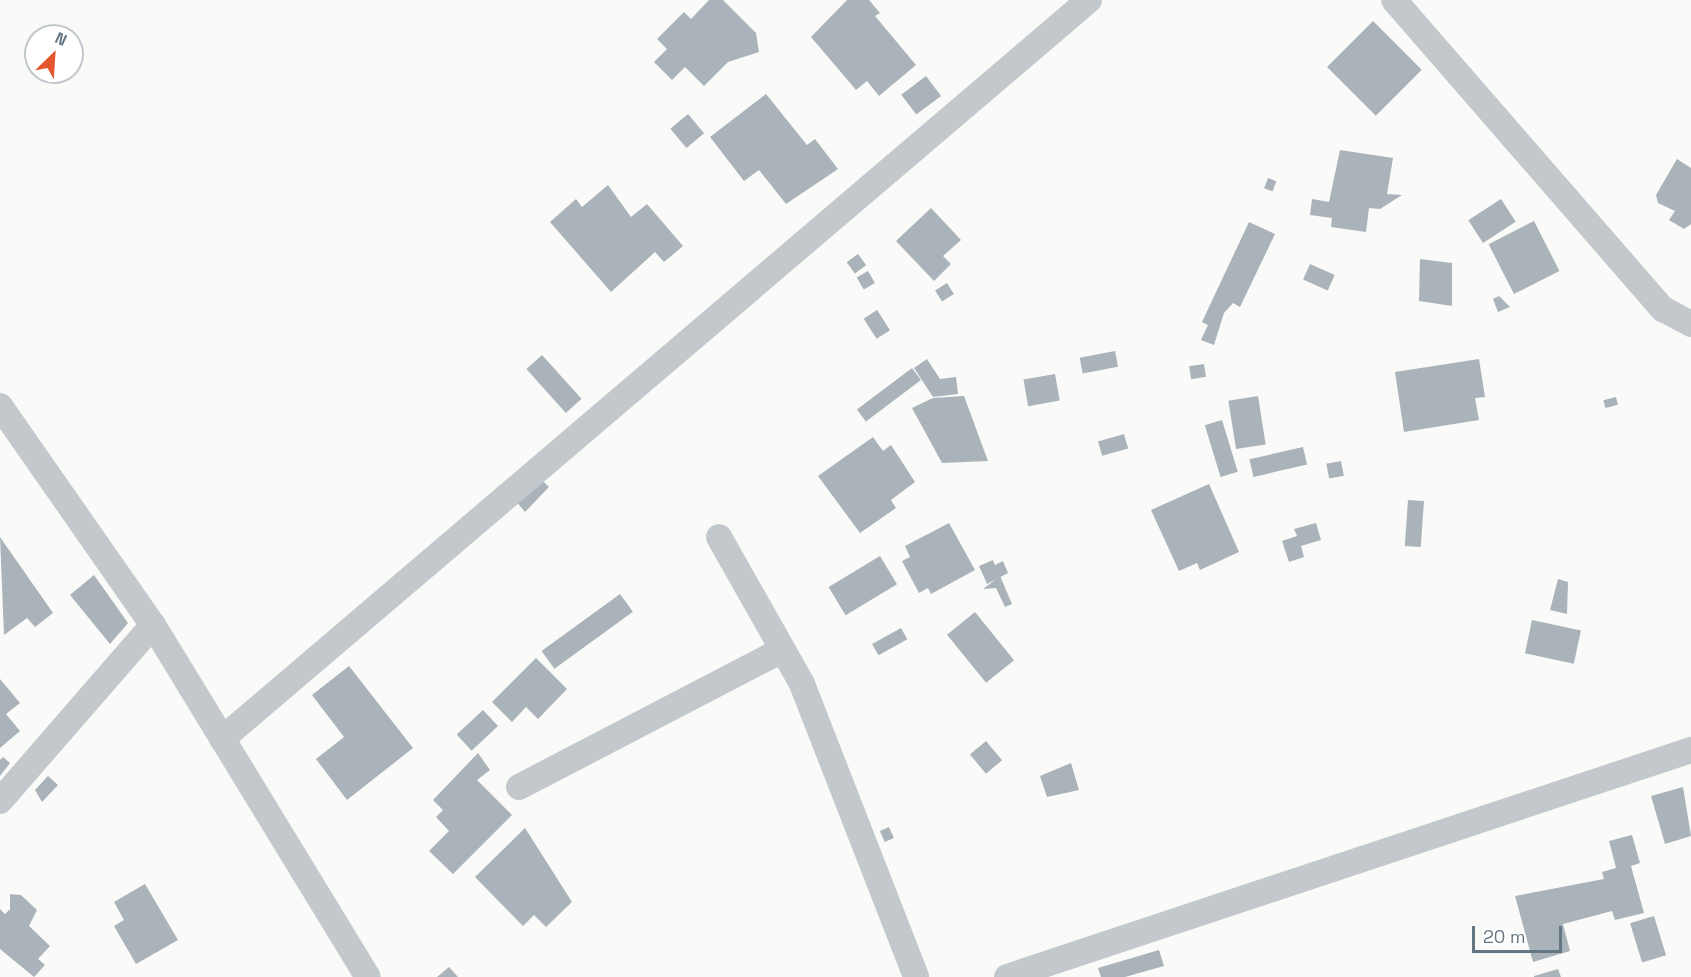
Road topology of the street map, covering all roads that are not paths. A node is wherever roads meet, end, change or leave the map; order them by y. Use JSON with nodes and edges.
{"nodes":[{"id":1,"x":1089,"y":0,"type":"edge"},
{"id":2,"x":1394,"y":0,"type":"edge"},
{"id":3,"x":1691,"y":324,"type":"edge"},
{"id":4,"x":0,"y":406,"type":"edge"},
{"id":5,"x":719,"y":537,"type":"dead end"},
{"id":6,"x":153,"y":625,"type":"junction"},
{"id":7,"x":782,"y":650,"type":"junction"},
{"id":8,"x":222,"y":740,"type":"junction"},
{"id":9,"x":1689,"y":756,"type":"edge"},
{"id":10,"x":519,"y":787,"type":"dead end"},
{"id":11,"x":0,"y":801,"type":"edge"},
{"id":12,"x":368,"y":977,"type":"edge"},
{"id":13,"x":916,"y":977,"type":"edge"},
{"id":14,"x":1007,"y":977,"type":"edge"}],
"edges":[{"from":1,"to":8,"type":"street"},
{"from":2,"to":3,"type":"street"},
{"from":4,"to":6,"type":"street"},
{"from":5,"to":7,"type":"street"},
{"from":6,"to":8,"type":"street"},
{"from":6,"to":11,"type":"street"},
{"from":7,"to":10,"type":"street"},
{"from":7,"to":13,"type":"street"},
{"from":8,"to":12,"type":"street"},
{"from":9,"to":14,"type":"street"}]}
